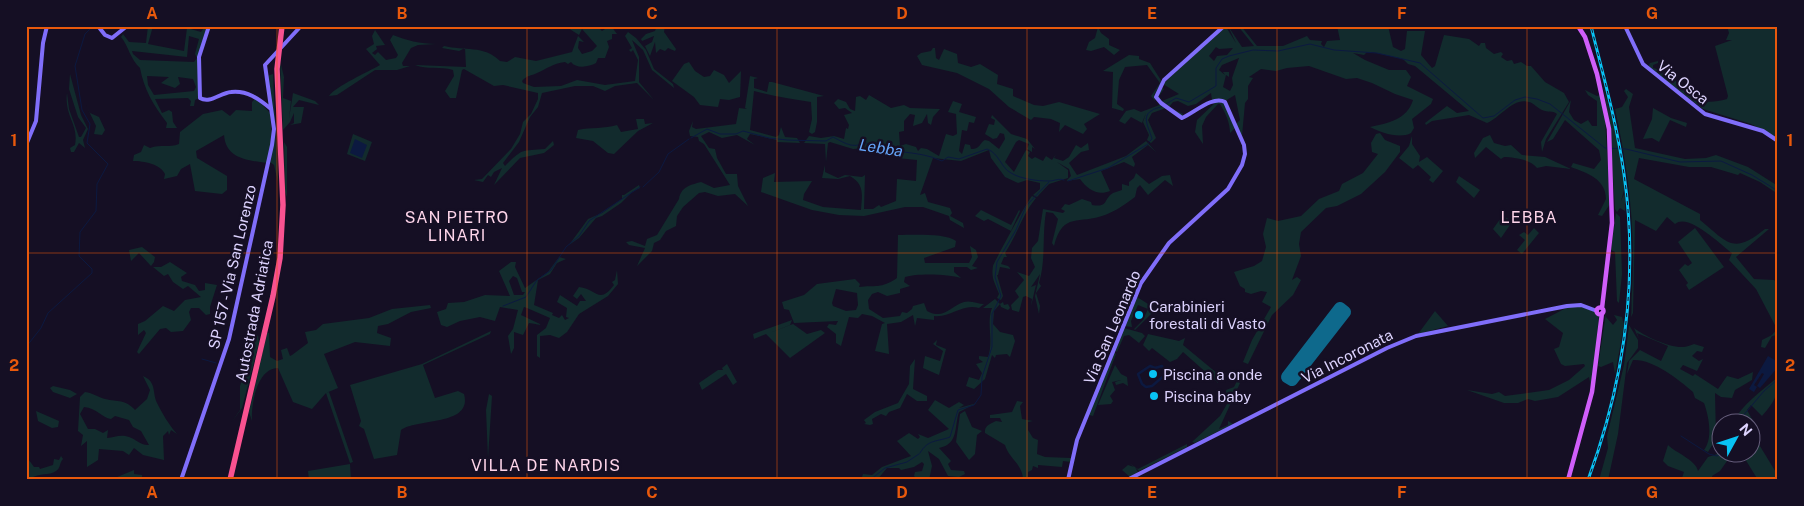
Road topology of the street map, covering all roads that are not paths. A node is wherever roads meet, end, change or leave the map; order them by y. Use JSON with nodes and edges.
{"nodes":[{"id":1,"x":47,"y":26,"type":"edge"},
{"id":2,"x":98,"y":26,"type":"edge"},
{"id":3,"x":128,"y":26,"type":"edge"},
{"id":4,"x":209,"y":26,"type":"edge"},
{"id":5,"x":281,"y":26,"type":"edge"},
{"id":6,"x":301,"y":26,"type":"edge"},
{"id":7,"x":1224,"y":26,"type":"edge"},
{"id":8,"x":1578,"y":26,"type":"edge"},
{"id":9,"x":1625,"y":26,"type":"edge"},
{"id":10,"x":270,"y":109,"type":"junction"},
{"id":11,"x":1778,"y":141,"type":"edge"},
{"id":12,"x":26,"y":145,"type":"edge"},
{"id":13,"x":1598,"y":310,"type":"junction"},
{"id":14,"x":181,"y":480,"type":"edge"},
{"id":15,"x":229,"y":480,"type":"edge"},
{"id":16,"x":1068,"y":480,"type":"edge"},
{"id":17,"x":1127,"y":480,"type":"edge"},
{"id":18,"x":1568,"y":480,"type":"edge"}],
"edges":[{"from":1,"to":12,"type":"street"},
{"from":2,"to":3,"type":"street"},
{"from":4,"to":10,"type":"street"},
{"from":5,"to":15,"type":"highway","name":"Autostrada Adriatica"},
{"from":6,"to":10,"type":"street","name":"SP 157 - Via San Lorenzo"},
{"from":7,"to":16,"type":"street","name":"Via San Leonardo"},
{"from":8,"to":13,"type":"main road"},
{"from":9,"to":11,"type":"street","name":"Via Osca"},
{"from":10,"to":14,"type":"street","name":"SP 157 - Via San Lorenzo"},
{"from":13,"to":17,"type":"street","name":"Via Incoronata"},
{"from":13,"to":18,"type":"main road"}]}
